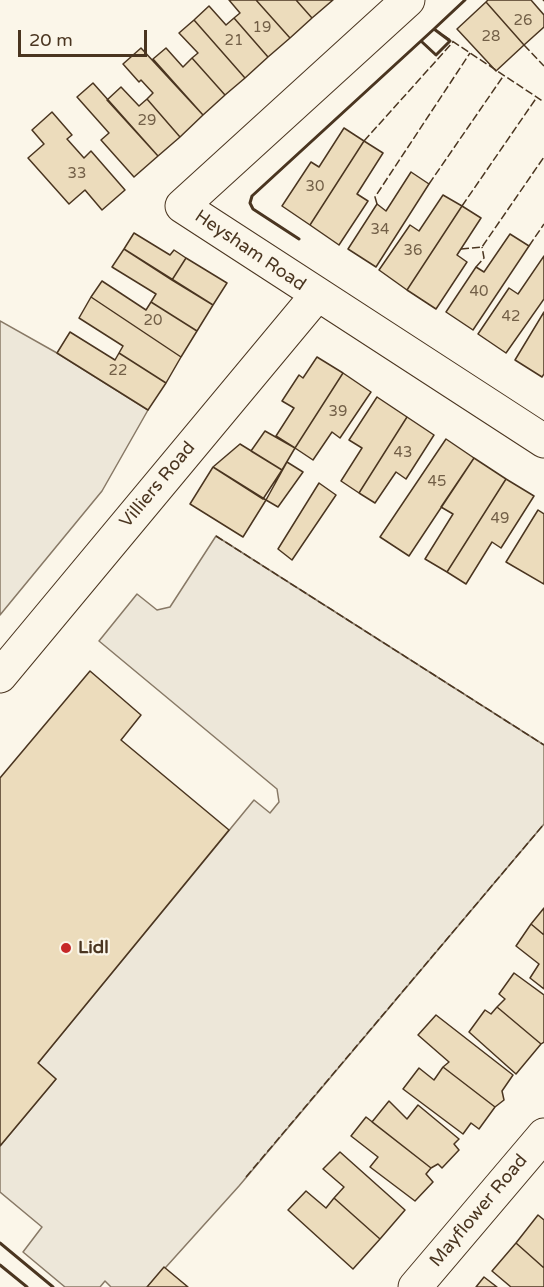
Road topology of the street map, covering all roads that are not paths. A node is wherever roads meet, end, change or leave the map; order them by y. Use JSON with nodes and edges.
{"nodes":[{"id":1,"x":408,"y":0,"type":"edge"},
{"id":2,"x":317,"y":295,"type":"junction"},
{"id":3,"x":544,"y":441,"type":"edge"},
{"id":4,"x":0,"y":676,"type":"edge"},
{"id":5,"x":544,"y":1135,"type":"edge"},
{"id":6,"x":415,"y":1287,"type":"edge"}],
"edges":[{"from":1,"to":2,"type":"street","name":"Heysham Road"},
{"from":2,"to":3,"type":"street","name":"Heysham Road"},
{"from":2,"to":4,"type":"street","name":"Villiers Road"},
{"from":5,"to":6,"type":"street","name":"Mayflower Road"}]}
